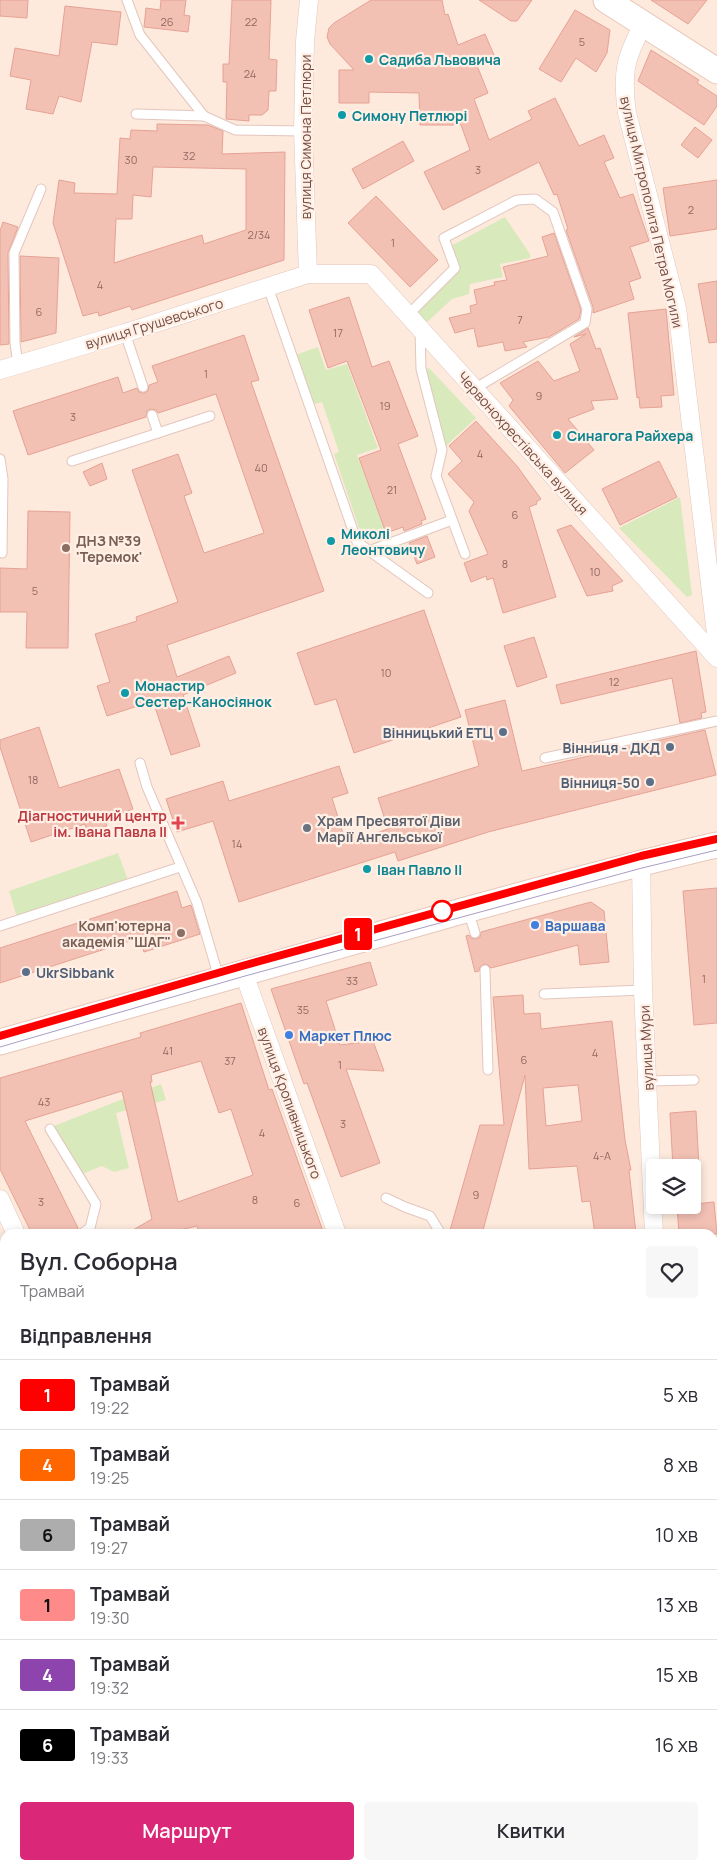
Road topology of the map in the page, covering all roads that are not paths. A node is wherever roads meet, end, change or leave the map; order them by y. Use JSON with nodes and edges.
{"nodes":[{"id":1,"x":127,"y":0,"type":"edge"},
{"id":2,"x":309,"y":0,"type":"edge"},
{"id":3,"x":606,"y":0,"type":"edge"},
{"id":4,"x":644,"y":25,"type":"junction"},
{"id":5,"x":717,"y":71,"type":"edge"},
{"id":6,"x":136,"y":114,"type":"dead end"},
{"id":7,"x":204,"y":116,"type":"junction"},
{"id":8,"x":303,"y":131,"type":"junction"},
{"id":9,"x":41,"y":189,"type":"dead end"},
{"id":10,"x":308,"y":274,"type":"junction"},
{"id":11,"x":268,"y":287,"type":"junction"},
{"id":12,"x":414,"y":322,"type":"junction"},
{"id":13,"x":124,"y":333,"type":"junction"},
{"id":14,"x":18,"y":365,"type":"junction"},
{"id":15,"x":0,"y":370,"type":"edge"},
{"id":16,"x":142,"y":387,"type":"dead end"},
{"id":17,"x":474,"y":389,"type":"junction"},
{"id":18,"x":152,"y":415,"type":"dead end"},
{"id":19,"x":210,"y":416,"type":"dead end"},
{"id":20,"x":158,"y":433,"type":"junction"},
{"id":21,"x":0,"y":459,"type":"edge"},
{"id":22,"x":72,"y":461,"type":"dead end"},
{"id":23,"x":452,"y":520,"type":"junction"},
{"id":24,"x":369,"y":551,"type":"junction"},
{"id":25,"x":2,"y":553,"type":"dead end"},
{"id":26,"x":465,"y":554,"type":"dead end"},
{"id":27,"x":428,"y":593,"type":"dead end"},
{"id":28,"x":717,"y":642,"type":"edge"},
{"id":29,"x":717,"y":658,"type":"edge"},
{"id":30,"x":717,"y":721,"type":"edge"},
{"id":31,"x":545,"y":758,"type":"dead end"},
{"id":32,"x":140,"y":763,"type":"dead end"},
{"id":33,"x":717,"y":845,"type":"edge"},
{"id":34,"x":642,"y":862,"type":"junction"},
{"id":35,"x":180,"y":867,"type":"junction"},
{"id":36,"x":468,"y":910,"type":"junction"},
{"id":37,"x":0,"y":926,"type":"edge"},
{"id":38,"x":475,"y":934,"type":"dead end"},
{"id":39,"x":485,"y":970,"type":"dead end"},
{"id":40,"x":243,"y":971,"type":"junction"},
{"id":41,"x":219,"y":978,"type":"junction"},
{"id":42,"x":643,"y":990,"type":"junction"},
{"id":43,"x":544,"y":994,"type":"dead end"},
{"id":44,"x":0,"y":1042,"type":"edge"},
{"id":45,"x":488,"y":1070,"type":"dead end"},
{"id":46,"x":694,"y":1080,"type":"dead end"},
{"id":47,"x":648,"y":1081,"type":"junction"},
{"id":48,"x":50,"y":1129,"type":"dead end"},
{"id":49,"x":386,"y":1198,"type":"dead end"},
{"id":50,"x":0,"y":1199,"type":"edge"},
{"id":51,"x":14,"y":1229,"type":"edge"},
{"id":52,"x":88,"y":1229,"type":"edge"},
{"id":53,"x":335,"y":1229,"type":"edge"},
{"id":54,"x":438,"y":1229,"type":"edge"},
{"id":55,"x":654,"y":1229,"type":"edge"}],
"edges":[{"from":1,"to":7,"type":"lane"},
{"from":2,"to":8,"type":"street","name":"вулиця Симона Петлюри"},
{"from":3,"to":4,"type":"street"},
{"from":4,"to":5,"type":"street"},
{"from":4,"to":28,"type":"street","name":"вулиця Митрополита Петра Могили"},
{"from":6,"to":7,"type":"lane"},
{"from":7,"to":8,"type":"lane"},
{"from":8,"to":10,"type":"street","name":"вулиця Симона Петлюри"},
{"from":9,"to":14,"type":"lane"},
{"from":10,"to":11,"type":"street","name":"вулиця Грушевського"},
{"from":10,"to":12,"type":"street","name":"Червонохрестівська вулиця"},
{"from":11,"to":13,"type":"street","name":"вулиця Грушевського"},
{"from":11,"to":24,"type":"lane"},
{"from":12,"to":17,"type":"street","name":"Червонохрестівська вулиця"},
{"from":12,"to":17,"type":"lane"},
{"from":12,"to":23,"type":"lane"},
{"from":13,"to":14,"type":"street","name":"вулиця Грушевського"},
{"from":13,"to":16,"type":"lane"},
{"from":14,"to":15,"type":"street","name":"вулиця Грушевського"},
{"from":17,"to":29,"type":"street","name":"Червонохрестівська вулиця"},
{"from":18,"to":20,"type":"lane"},
{"from":19,"to":20,"type":"lane"},
{"from":20,"to":22,"type":"lane"},
{"from":21,"to":25,"type":"lane"},
{"from":23,"to":24,"type":"lane"},
{"from":23,"to":26,"type":"lane"},
{"from":24,"to":27,"type":"lane"},
{"from":30,"to":31,"type":"lane"},
{"from":32,"to":35,"type":"lane"},
{"from":33,"to":34,"type":"street"},
{"from":34,"to":36,"type":"street"},
{"from":34,"to":42,"type":"street","name":"вулиця Мури"},
{"from":35,"to":37,"type":"lane"},
{"from":35,"to":41,"type":"lane"},
{"from":36,"to":38,"type":"lane"},
{"from":36,"to":40,"type":"street"},
{"from":39,"to":45,"type":"lane"},
{"from":40,"to":41,"type":"street"},
{"from":40,"to":53,"type":"street","name":"вулиця Кропивницького"},
{"from":41,"to":44,"type":"street"},
{"from":42,"to":43,"type":"lane"},
{"from":42,"to":47,"type":"street","name":"вулиця Мури"},
{"from":46,"to":47,"type":"lane"},
{"from":47,"to":55,"type":"street","name":"вулиця Мури"},
{"from":48,"to":52,"type":"lane"},
{"from":49,"to":54,"type":"lane"},
{"from":50,"to":51,"type":"street"}]}
